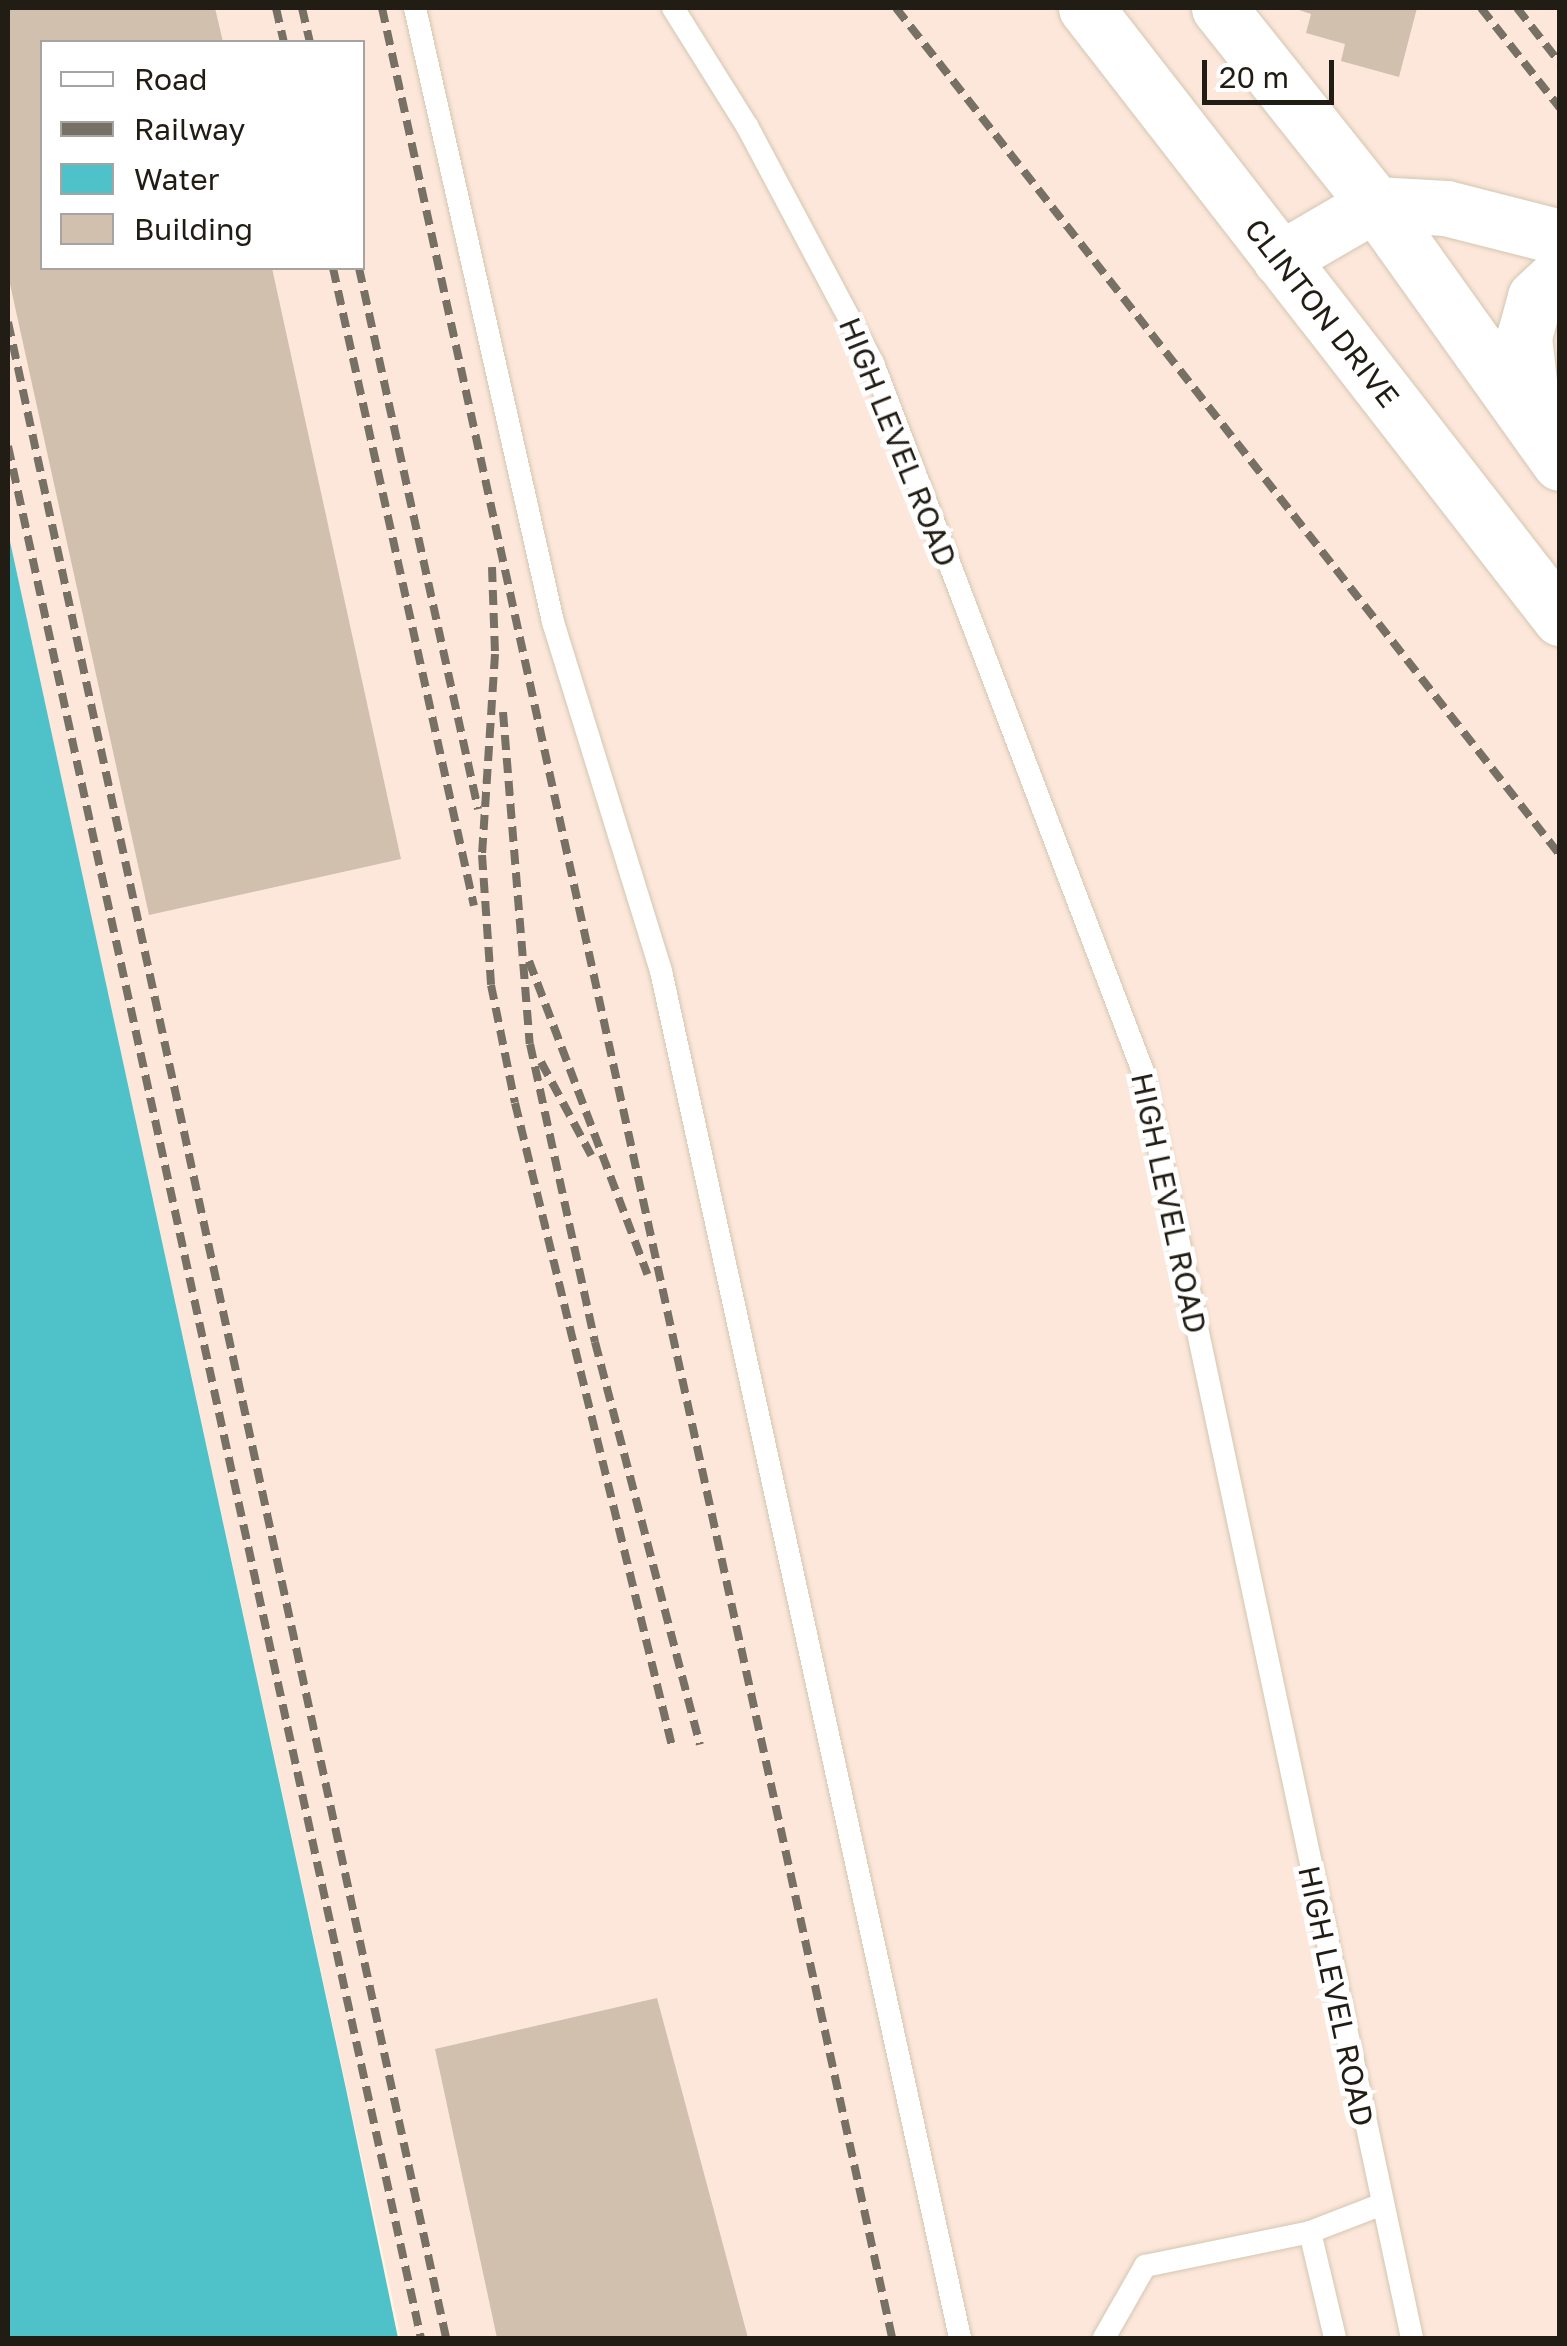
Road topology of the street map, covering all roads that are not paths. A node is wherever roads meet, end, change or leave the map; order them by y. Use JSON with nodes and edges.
{"nodes":[{"id":1,"x":416,"y":8,"type":"edge"},
{"id":2,"x":673,"y":8,"type":"edge"},
{"id":3,"x":1086,"y":8,"type":"edge"},
{"id":4,"x":1219,"y":8,"type":"edge"},
{"id":5,"x":1375,"y":204,"type":"junction"},
{"id":6,"x":1560,"y":237,"type":"edge"},
{"id":7,"x":1280,"y":258,"type":"junction"},
{"id":8,"x":1560,"y":274,"type":"edge"},
{"id":9,"x":1548,"y":448,"type":"edge"},
{"id":10,"x":1560,"y":618,"type":"edge"},
{"id":11,"x":1380,"y":2205,"type":"junction"},
{"id":12,"x":1310,"y":2232,"type":"junction"},
{"id":13,"x":960,"y":2338,"type":"edge"},
{"id":14,"x":1104,"y":2338,"type":"edge"},
{"id":15,"x":1335,"y":2338,"type":"edge"},
{"id":16,"x":1412,"y":2338,"type":"edge"}],
"edges":[{"from":1,"to":13,"type":"lane"},
{"from":2,"to":11,"type":"lane","name":"HIGH LEVEL ROAD"},
{"from":3,"to":7,"type":"main road","name":"CLINTON DRIVE"},
{"from":4,"to":5,"type":"main road"},
{"from":5,"to":6,"type":"main road"},
{"from":5,"to":7,"type":"main road"},
{"from":5,"to":9,"type":"main road"},
{"from":7,"to":10,"type":"main road","name":"CLINTON DRIVE"},
{"from":8,"to":9,"type":"main road"},
{"from":11,"to":12,"type":"lane"},
{"from":11,"to":16,"type":"lane","name":"HIGH LEVEL ROAD"},
{"from":12,"to":14,"type":"lane"},
{"from":12,"to":15,"type":"lane"}]}
